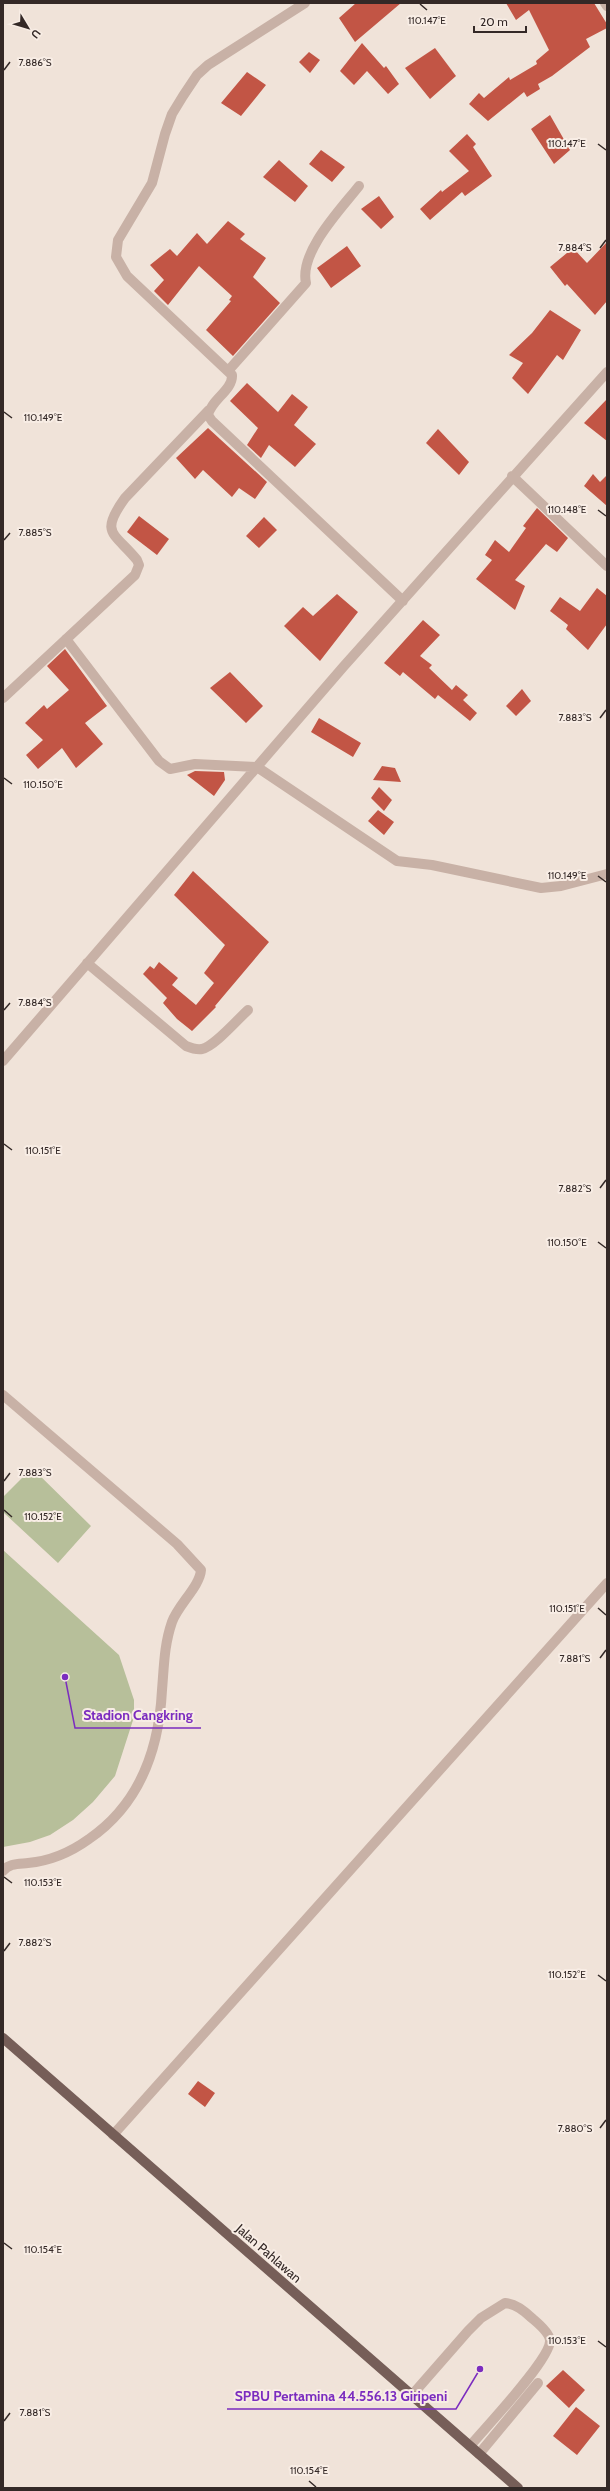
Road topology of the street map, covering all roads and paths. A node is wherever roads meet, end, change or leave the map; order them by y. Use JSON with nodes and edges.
{"nodes":[{"id":1,"x":305,"y":3,"type":"edge"},
{"id":2,"x":605,"y":3,"type":"edge"},
{"id":3,"x":607,"y":6,"type":"edge"},
{"id":4,"x":359,"y":186,"type":"dead end"},
{"id":5,"x":228,"y":371,"type":"junction"},
{"id":6,"x":607,"y":372,"type":"edge"},
{"id":7,"x":209,"y":410,"type":"junction"},
{"id":8,"x":512,"y":476,"type":"junction"},
{"id":9,"x":607,"y":566,"type":"edge"},
{"id":10,"x":403,"y":601,"type":"junction"},
{"id":11,"x":66,"y":640,"type":"junction"},
{"id":12,"x":3,"y":698,"type":"edge"},
{"id":13,"x":257,"y":767,"type":"junction"},
{"id":14,"x":607,"y":874,"type":"edge"},
{"id":15,"x":87,"y":963,"type":"junction"},
{"id":16,"x":248,"y":1010,"type":"dead end"},
{"id":17,"x":3,"y":1061,"type":"edge"},
{"id":18,"x":3,"y":1395,"type":"edge"},
{"id":19,"x":607,"y":1583,"type":"edge"},
{"id":20,"x":3,"y":1871,"type":"edge"},
{"id":21,"x":3,"y":2038,"type":"edge"},
{"id":22,"x":113,"y":2135,"type":"junction"},
{"id":23,"x":538,"y":2383,"type":"dead end"},
{"id":24,"x":412,"y":2395,"type":"junction"},
{"id":25,"x":470,"y":2446,"type":"junction"},
{"id":26,"x":479,"y":2454,"type":"junction"},
{"id":27,"x":518,"y":2488,"type":"edge"}],
"edges":[{"from":1,"to":5,"type":"street"},
{"from":2,"to":3,"type":"street"},
{"from":4,"to":5,"type":"street"},
{"from":5,"to":7,"type":"street"},
{"from":6,"to":8,"type":"street"},
{"from":7,"to":10,"type":"street"},
{"from":7,"to":11,"type":"street"},
{"from":8,"to":9,"type":"street"},
{"from":8,"to":10,"type":"street"},
{"from":10,"to":13,"type":"street"},
{"from":11,"to":12,"type":"street"},
{"from":11,"to":13,"type":"street"},
{"from":13,"to":14,"type":"street"},
{"from":13,"to":15,"type":"street"},
{"from":15,"to":16,"type":"street"},
{"from":15,"to":17,"type":"street"},
{"from":18,"to":20,"type":"street"},
{"from":19,"to":22,"type":"street"},
{"from":21,"to":22,"type":"main road","name":"Jalan Pahlawan"},
{"from":22,"to":24,"type":"main road","name":"Jalan Pahlawan"},
{"from":23,"to":26,"type":"street"},
{"from":24,"to":25,"type":"main road","name":"Jalan Pahlawan"},
{"from":24,"to":25,"type":"street"},
{"from":25,"to":26,"type":"main road","name":"Jalan Pahlawan"},
{"from":26,"to":27,"type":"main road","name":"Jalan Pahlawan"}]}
